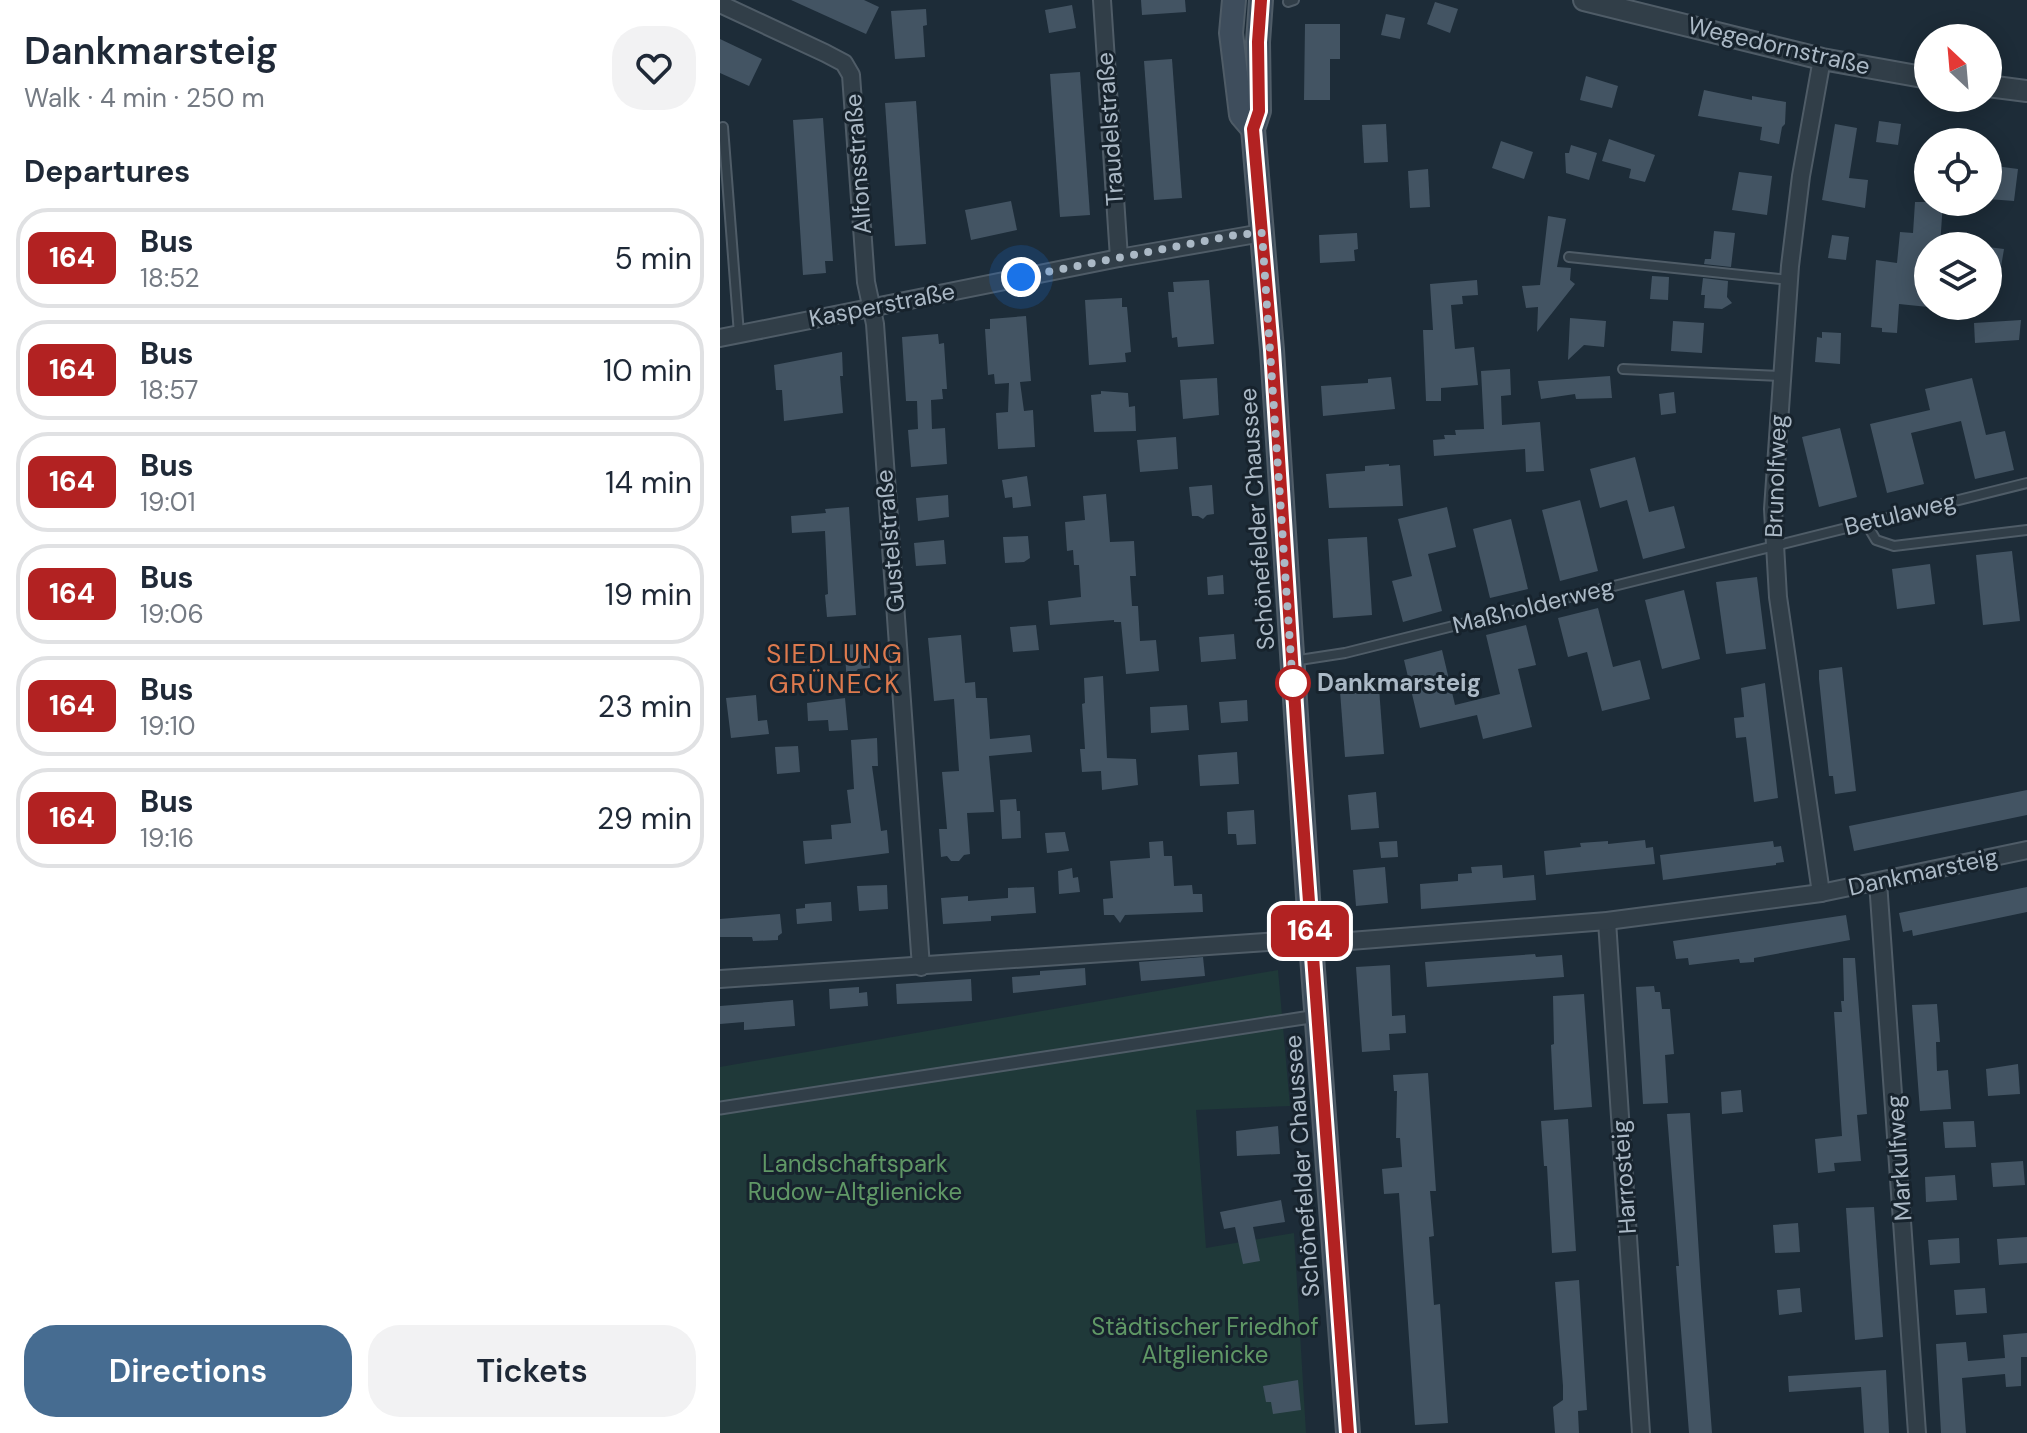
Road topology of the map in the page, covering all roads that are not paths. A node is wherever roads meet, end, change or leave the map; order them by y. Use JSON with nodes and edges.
{"nodes":[{"id":1,"x":1102,"y":0,"type":"edge"},
{"id":2,"x":1234,"y":0,"type":"edge"},
{"id":3,"x":1261,"y":0,"type":"edge"},
{"id":4,"x":1588,"y":1,"type":"edge"},
{"id":5,"x":720,"y":4,"type":"edge"},
{"id":6,"x":1822,"y":59,"type":"junction"},
{"id":7,"x":1914,"y":75,"type":"edge"},
{"id":8,"x":2002,"y":88,"type":"edge"},
{"id":9,"x":2027,"y":91,"type":"edge"},
{"id":10,"x":723,"y":127,"type":"dead end"},
{"id":11,"x":1253,"y":129,"type":"junction"},
{"id":12,"x":1262,"y":233,"type":"junction"},
{"id":13,"x":1569,"y":257,"type":"dead end"},
{"id":14,"x":1119,"y":258,"type":"junction"},
{"id":15,"x":1789,"y":280,"type":"junction"},
{"id":16,"x":871,"y":307,"type":"junction"},
{"id":17,"x":739,"y":334,"type":"junction"},
{"id":18,"x":720,"y":338,"type":"edge"},
{"id":19,"x":1623,"y":369,"type":"dead end"},
{"id":20,"x":1781,"y":376,"type":"junction"},
{"id":21,"x":2027,"y":483,"type":"edge"},
{"id":22,"x":1866,"y":523,"type":"junction"},
{"id":23,"x":2027,"y":530,"type":"edge"},
{"id":24,"x":1774,"y":546,"type":"junction"},
{"id":25,"x":1292,"y":661,"type":"junction"},
{"id":26,"x":2027,"y":850,"type":"edge"},
{"id":27,"x":1878,"y":882,"type":"junction"},
{"id":28,"x":1821,"y":893,"type":"junction"},
{"id":29,"x":1607,"y":921,"type":"junction"},
{"id":30,"x":1311,"y":943,"type":"junction"},
{"id":31,"x":921,"y":967,"type":"junction"},
{"id":32,"x":720,"y":979,"type":"edge"},
{"id":33,"x":1317,"y":1016,"type":"junction"},
{"id":34,"x":720,"y":1108,"type":"edge"},
{"id":35,"x":1348,"y":1433,"type":"edge"},
{"id":36,"x":1641,"y":1433,"type":"edge"},
{"id":37,"x":1917,"y":1433,"type":"edge"}],
"edges":[{"from":1,"to":14,"type":"street","name":"Traudelstraße"},
{"from":2,"to":11,"type":"main road","name":"Schönefelder Chaussee"},
{"from":3,"to":11,"type":"main road","name":"Schönefelder Chaussee"},
{"from":4,"to":6,"type":"street","name":"Wegedornstraße"},
{"from":5,"to":16,"type":"street","name":"Alfonsstraße"},
{"from":6,"to":7,"type":"street","name":"Wegedornstraße"},
{"from":6,"to":15,"type":"street","name":"Brunolfweg"},
{"from":8,"to":9,"type":"street"},
{"from":10,"to":17,"type":"lane"},
{"from":11,"to":12,"type":"main road","name":"Schönefelder Chaussee"},
{"from":12,"to":14,"type":"street","name":"Kasperstraße"},
{"from":12,"to":25,"type":"main road","name":"Schönefelder Chaussee"},
{"from":13,"to":15,"type":"lane"},
{"from":14,"to":16,"type":"street","name":"Kasperstraße"},
{"from":15,"to":20,"type":"street","name":"Brunolfweg"},
{"from":16,"to":17,"type":"street","name":"Kasperstraße"},
{"from":16,"to":31,"type":"street","name":"Gustelstraße"},
{"from":17,"to":18,"type":"street","name":"Kasperstraße"},
{"from":19,"to":20,"type":"lane"},
{"from":20,"to":24,"type":"street","name":"Brunolfweg"},
{"from":21,"to":22,"type":"lane","name":"Betulaweg"},
{"from":22,"to":23,"type":"lane"},
{"from":22,"to":24,"type":"lane","name":"Betulaweg"},
{"from":24,"to":25,"type":"lane","name":"Maßholderweg"},
{"from":24,"to":28,"type":"street","name":"Brunolfweg"},
{"from":25,"to":30,"type":"main road","name":"Schönefelder Chaussee"},
{"from":26,"to":27,"type":"street","name":"Dankmarsteig"},
{"from":27,"to":28,"type":"street","name":"Dankmarsteig"},
{"from":27,"to":37,"type":"street","name":"Markulfweg"},
{"from":28,"to":29,"type":"street","name":"Dankmarsteig"},
{"from":29,"to":30,"type":"street","name":"Dankmarsteig"},
{"from":29,"to":36,"type":"street","name":"Harrosteig"},
{"from":30,"to":31,"type":"street","name":"Dankmarsteig"},
{"from":30,"to":33,"type":"main road","name":"Schönefelder Chaussee"},
{"from":31,"to":32,"type":"street","name":"Dankmarsteig"},
{"from":33,"to":34,"type":"street"},
{"from":33,"to":35,"type":"main road","name":"Schönefelder Chaussee"}]}
